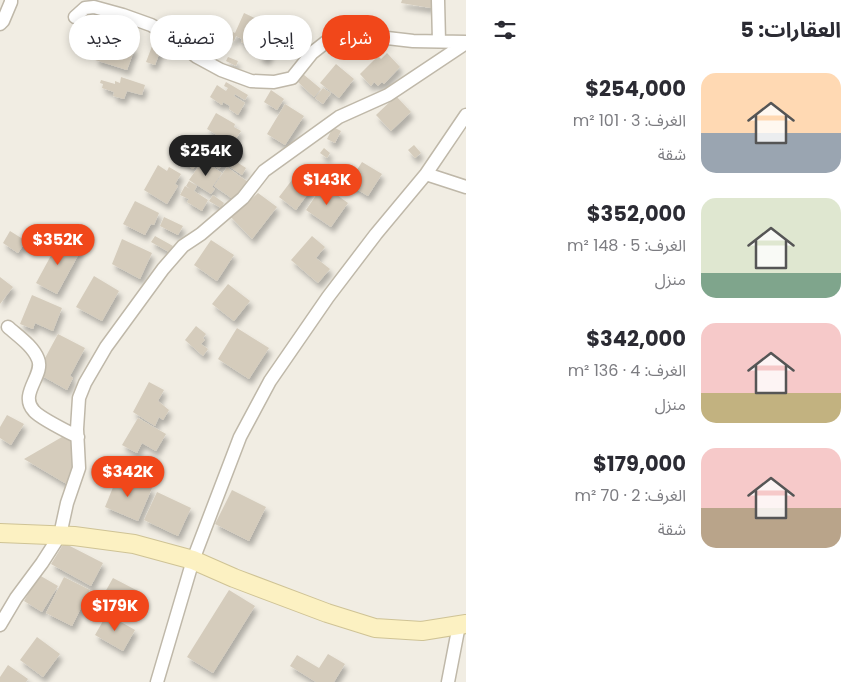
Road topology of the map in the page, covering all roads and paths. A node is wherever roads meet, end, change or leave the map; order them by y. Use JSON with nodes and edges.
{"nodes":[{"id":1,"x":11,"y":0,"type":"edge"},
{"id":2,"x":438,"y":0,"type":"edge"},
{"id":3,"x":77,"y":15,"type":"edge"},
{"id":4,"x":119,"y":15,"type":"edge"},
{"id":5,"x":140,"y":22,"type":"edge"},
{"id":6,"x":0,"y":24,"type":"edge"},
{"id":7,"x":439,"y":41,"type":"junction"},
{"id":8,"x":466,"y":42,"type":"edge"},
{"id":9,"x":466,"y":115,"type":"edge"},
{"id":10,"x":426,"y":174,"type":"junction"},
{"id":11,"x":466,"y":187,"type":"edge"},
{"id":12,"x":8,"y":328,"type":"dead end"},
{"id":13,"x":78,"y":437,"type":"junction"},
{"id":14,"x":0,"y":533,"type":"edge"},
{"id":15,"x":60,"y":535,"type":"junction"},
{"id":16,"x":193,"y":560,"type":"junction"},
{"id":17,"x":0,"y":625,"type":"edge"},
{"id":18,"x":463,"y":625,"type":"edge"},
{"id":19,"x":157,"y":682,"type":"edge"},
{"id":20,"x":448,"y":682,"type":"edge"}],
"edges":[{"from":1,"to":6,"type":"street"},
{"from":2,"to":7,"type":"street"},
{"from":3,"to":4,"type":"street"},
{"from":5,"to":7,"type":"street"},
{"from":7,"to":8,"type":"street"},
{"from":8,"to":13,"type":"street"},
{"from":9,"to":10,"type":"street"},
{"from":10,"to":11,"type":"street"},
{"from":10,"to":16,"type":"street"},
{"from":12,"to":13,"type":"street"},
{"from":13,"to":15,"type":"street"},
{"from":14,"to":15,"type":"street"},
{"from":15,"to":16,"type":"street"},
{"from":15,"to":17,"type":"street"},
{"from":16,"to":18,"type":"street"},
{"from":16,"to":19,"type":"street"},
{"from":18,"to":20,"type":"street"}]}
